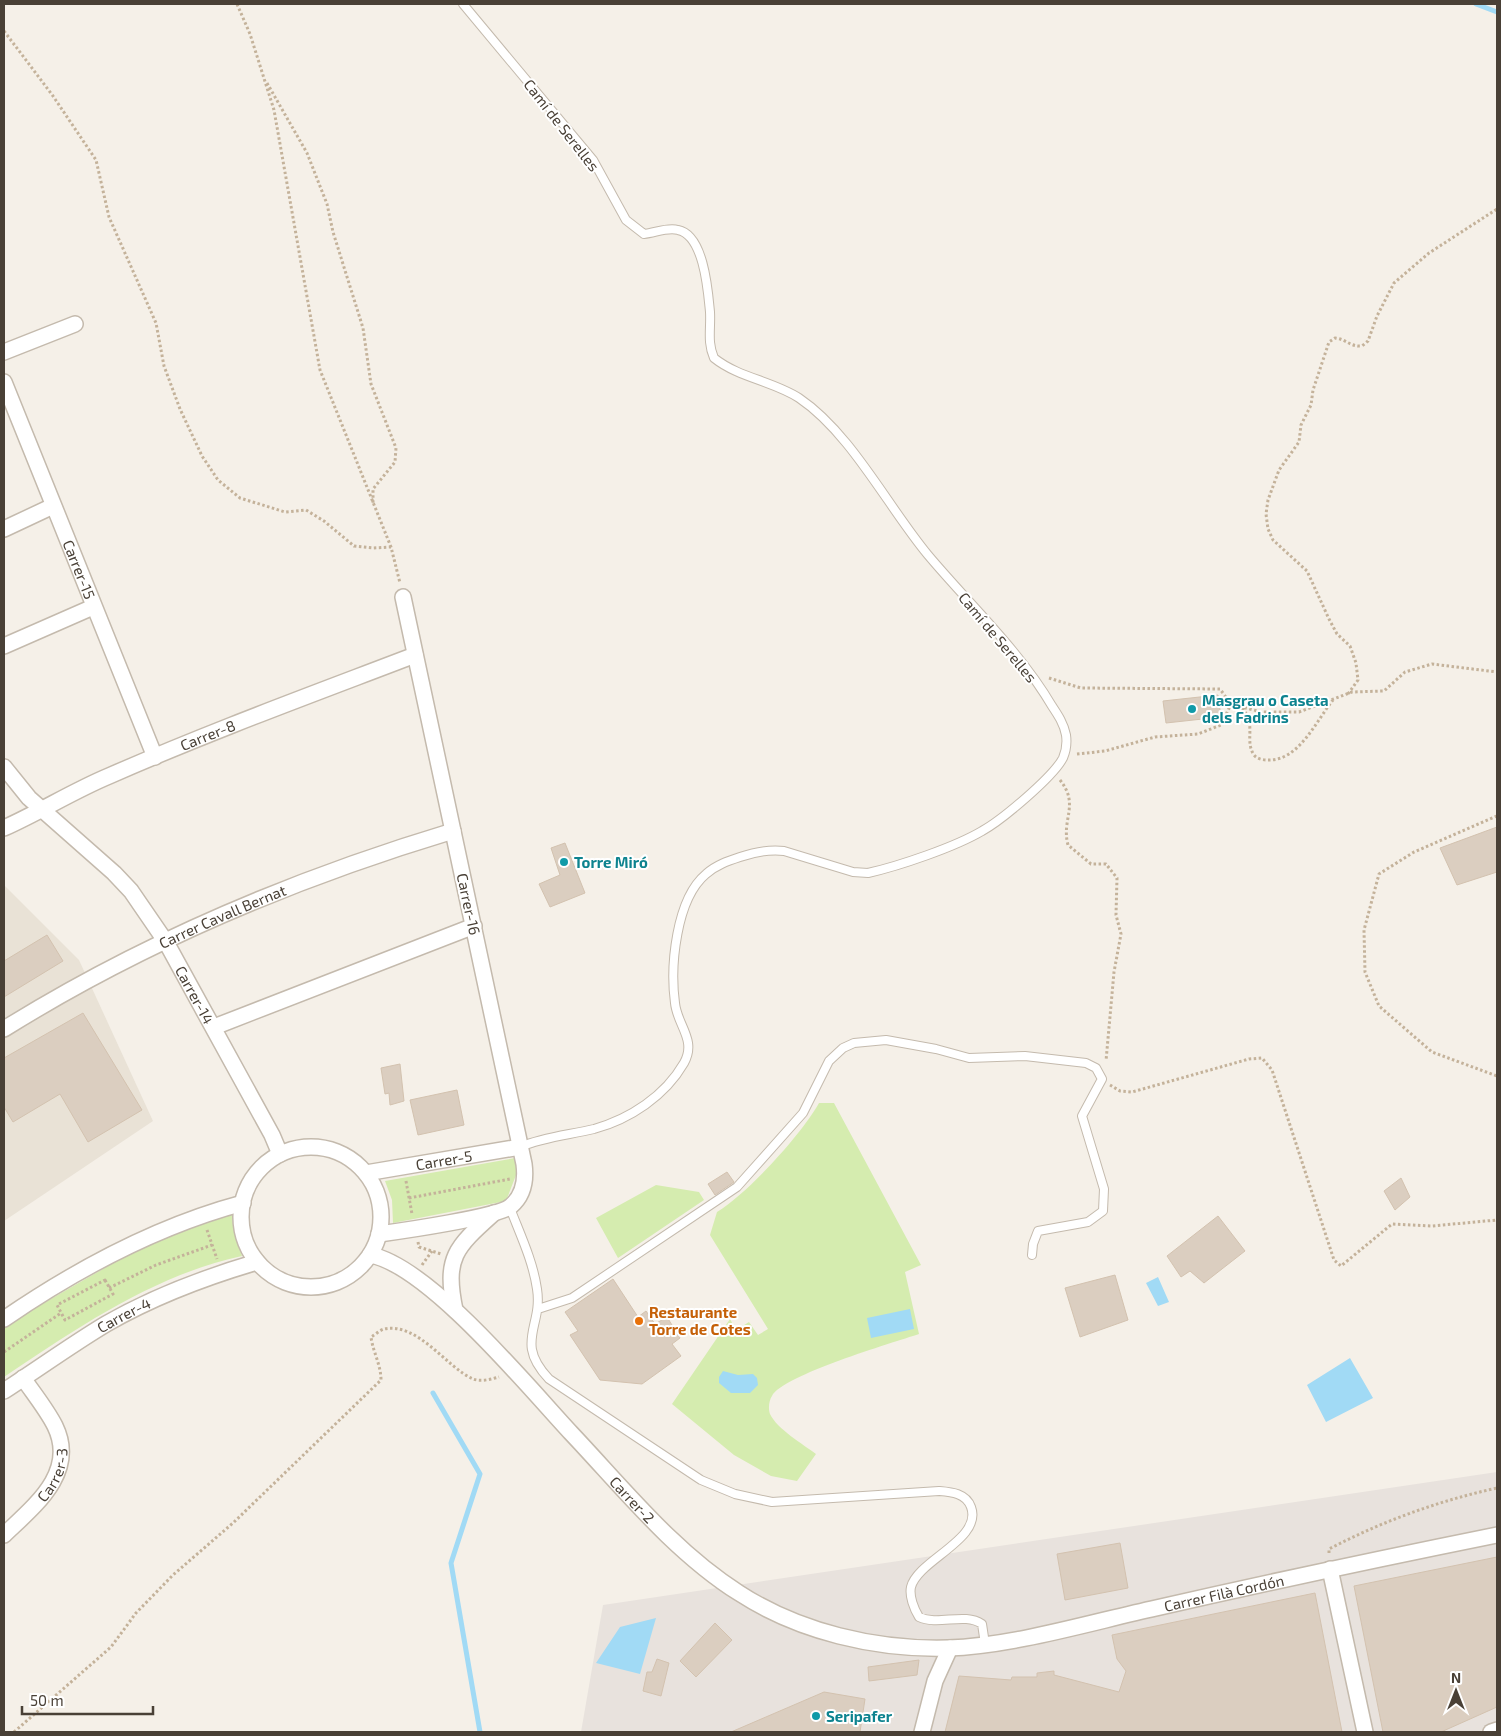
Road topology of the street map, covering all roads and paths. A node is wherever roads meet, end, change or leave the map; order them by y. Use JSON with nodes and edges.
{"nodes":[{"id":1,"x":237,"y":4,"type":"edge"},
{"id":2,"x":463,"y":4,"type":"edge"},
{"id":3,"x":4,"y":31,"type":"edge"},
{"id":4,"x":263,"y":76,"type":"junction"},
{"id":5,"x":1497,"y":209,"type":"edge"},
{"id":6,"x":75,"y":324,"type":"dead end"},
{"id":7,"x":4,"y":352,"type":"edge"},
{"id":8,"x":4,"y":382,"type":"edge"},
{"id":9,"x":53,"y":506,"type":"junction"},
{"id":10,"x":373,"y":506,"type":"junction"},
{"id":11,"x":4,"y":529,"type":"edge"},
{"id":12,"x":391,"y":547,"type":"junction"},
{"id":13,"x":403,"y":597,"type":"joint"},
{"id":14,"x":93,"y":607,"type":"junction"},
{"id":15,"x":4,"y":646,"type":"edge"},
{"id":16,"x":415,"y":655,"type":"junction"},
{"id":17,"x":1030,"y":672,"type":"junction"},
{"id":18,"x":1497,"y":672,"type":"edge"},
{"id":19,"x":1348,"y":694,"type":"junction"},
{"id":20,"x":1334,"y":700,"type":"junction"},
{"id":21,"x":1230,"y":704,"type":"junction"},
{"id":22,"x":1241,"y":707,"type":"junction"},
{"id":23,"x":1064,"y":756,"type":"junction"},
{"id":24,"x":155,"y":757,"type":"junction"},
{"id":25,"x":4,"y":768,"type":"edge"},
{"id":26,"x":1053,"y":771,"type":"junction"},
{"id":27,"x":44,"y":810,"type":"junction"},
{"id":28,"x":1497,"y":816,"type":"edge"},
{"id":29,"x":4,"y":828,"type":"edge"},
{"id":30,"x":453,"y":831,"type":"junction"},
{"id":31,"x":474,"y":926,"type":"junction"},
{"id":32,"x":166,"y":942,"type":"junction"},
{"id":33,"x":214,"y":1027,"type":"junction"},
{"id":34,"x":4,"y":1029,"type":"edge"},
{"id":35,"x":1497,"y":1076,"type":"edge"},
{"id":36,"x":1102,"y":1079,"type":"junction"},
{"id":37,"x":520,"y":1147,"type":"junction"},
{"id":38,"x":280,"y":1154,"type":"junction"},
{"id":39,"x":366,"y":1173,"type":"junction"},
{"id":40,"x":525,"y":1176,"type":"junction"},
{"id":41,"x":409,"y":1198,"type":"dead end"},
{"id":42,"x":243,"y":1203,"type":"junction"},
{"id":43,"x":510,"y":1208,"type":"junction"},
{"id":44,"x":494,"y":1213,"type":"junction"},
{"id":45,"x":202,"y":1215,"type":"junction"},
{"id":46,"x":1497,"y":1220,"type":"edge"},
{"id":47,"x":379,"y":1234,"type":"junction"},
{"id":48,"x":212,"y":1245,"type":"junction"},
{"id":49,"x":1032,"y":1254,"type":"dead end"},
{"id":50,"x":370,"y":1255,"type":"junction"},
{"id":51,"x":258,"y":1262,"type":"junction"},
{"id":52,"x":222,"y":1273,"type":"junction"},
{"id":53,"x":109,"y":1288,"type":"junction"},
{"id":54,"x":538,"y":1309,"type":"junction"},
{"id":55,"x":455,"y":1310,"type":"junction"},
{"id":56,"x":61,"y":1313,"type":"junction"},
{"id":57,"x":4,"y":1319,"type":"edge"},
{"id":58,"x":4,"y":1352,"type":"edge"},
{"id":59,"x":514,"y":1372,"type":"junction"},
{"id":60,"x":24,"y":1378,"type":"junction"},
{"id":61,"x":4,"y":1391,"type":"edge"},
{"id":62,"x":1497,"y":1488,"type":"edge"},
{"id":63,"x":4,"y":1535,"type":"edge"},
{"id":64,"x":1497,"y":1535,"type":"edge"},
{"id":65,"x":1330,"y":1568,"type":"junction"},
{"id":66,"x":985,"y":1644,"type":"junction"},
{"id":67,"x":950,"y":1648,"type":"junction"},
{"id":68,"x":1497,"y":1730,"type":"edge"},
{"id":69,"x":14,"y":1732,"type":"edge"},
{"id":70,"x":922,"y":1732,"type":"edge"},
{"id":71,"x":1365,"y":1732,"type":"edge"},
{"id":72,"x":1491,"y":1732,"type":"edge"}],
"edges":[{"from":1,"to":4,"type":"path"},
{"from":2,"to":17,"type":"lane","name":"Camí de Serelles"},
{"from":3,"to":12,"type":"path"},
{"from":4,"to":10,"type":"path"},
{"from":4,"to":10,"type":"path"},
{"from":5,"to":19,"type":"path"},
{"from":6,"to":7,"type":"street"},
{"from":8,"to":9,"type":"street","name":"Carrer-15"},
{"from":9,"to":11,"type":"street"},
{"from":9,"to":14,"type":"street","name":"Carrer-15"},
{"from":10,"to":12,"type":"path"},
{"from":12,"to":13,"type":"path"},
{"from":13,"to":16,"type":"street","name":"Carrer-16"},
{"from":14,"to":15,"type":"street"},
{"from":14,"to":24,"type":"street","name":"Carrer-15"},
{"from":16,"to":24,"type":"street","name":"Carrer-8"},
{"from":16,"to":30,"type":"street","name":"Carrer-16"},
{"from":17,"to":21,"type":"path"},
{"from":17,"to":23,"type":"lane","name":"Camí de Serelles"},
{"from":18,"to":19,"type":"path"},
{"from":19,"to":20,"type":"path"},
{"from":20,"to":22,"type":"path"},
{"from":20,"to":22,"type":"path"},
{"from":21,"to":22,"type":"path"},
{"from":21,"to":23,"type":"path"},
{"from":23,"to":26,"type":"lane"},
{"from":24,"to":27,"type":"street","name":"Carrer-8"},
{"from":25,"to":27,"type":"street","name":"Carrer-14"},
{"from":26,"to":36,"type":"path"},
{"from":26,"to":37,"type":"lane"},
{"from":27,"to":29,"type":"street","name":"Carrer-8"},
{"from":27,"to":32,"type":"street","name":"Carrer-14"},
{"from":28,"to":35,"type":"path"},
{"from":30,"to":31,"type":"street","name":"Carrer-16"},
{"from":30,"to":32,"type":"street","name":"Carrer Cavall Bernat"},
{"from":31,"to":33,"type":"street"},
{"from":31,"to":37,"type":"street","name":"Carrer-16"},
{"from":32,"to":33,"type":"street","name":"Carrer-14"},
{"from":32,"to":34,"type":"street","name":"Carrer Cavall Bernat"},
{"from":33,"to":38,"type":"street","name":"Carrer-14"},
{"from":36,"to":46,"type":"path"},
{"from":36,"to":49,"type":"lane"},
{"from":36,"to":54,"type":"lane"},
{"from":37,"to":39,"type":"street","name":"Carrer-5"},
{"from":37,"to":40,"type":"street","name":"Carrer-16"},
{"from":38,"to":39,"type":"street"},
{"from":38,"to":42,"type":"street"},
{"from":39,"to":47,"type":"street"},
{"from":40,"to":41,"type":"path"},
{"from":40,"to":43,"type":"street"},
{"from":42,"to":45,"type":"street"},
{"from":42,"to":51,"type":"street"},
{"from":43,"to":44,"type":"street"},
{"from":43,"to":54,"type":"lane"},
{"from":44,"to":47,"type":"street"},
{"from":44,"to":55,"type":"street"},
{"from":45,"to":48,"type":"path"},
{"from":45,"to":57,"type":"street"},
{"from":47,"to":50,"type":"street"},
{"from":48,"to":52,"type":"path"},
{"from":48,"to":53,"type":"path"},
{"from":50,"to":51,"type":"street"},
{"from":50,"to":55,"type":"street","name":"Carrer-2"},
{"from":51,"to":52,"type":"street","name":"Carrer-4"},
{"from":52,"to":60,"type":"street","name":"Carrer-4"},
{"from":53,"to":56,"type":"path"},
{"from":53,"to":56,"type":"path"},
{"from":54,"to":66,"type":"lane"},
{"from":55,"to":59,"type":"street","name":"Carrer-2"},
{"from":56,"to":58,"type":"path"},
{"from":59,"to":67,"type":"street","name":"Carrer-2"},
{"from":59,"to":69,"type":"path"},
{"from":60,"to":61,"type":"street","name":"Carrer-4"},
{"from":60,"to":63,"type":"street","name":"Carrer-3"},
{"from":62,"to":65,"type":"path"},
{"from":64,"to":65,"type":"street","name":"Carrer Filà Cordón"},
{"from":65,"to":66,"type":"street","name":"Carrer Filà Cordón"},
{"from":65,"to":71,"type":"street"},
{"from":66,"to":67,"type":"street","name":"Carrer Filà Cordón"},
{"from":67,"to":70,"type":"street"},
{"from":68,"to":72,"type":"street"}]}
